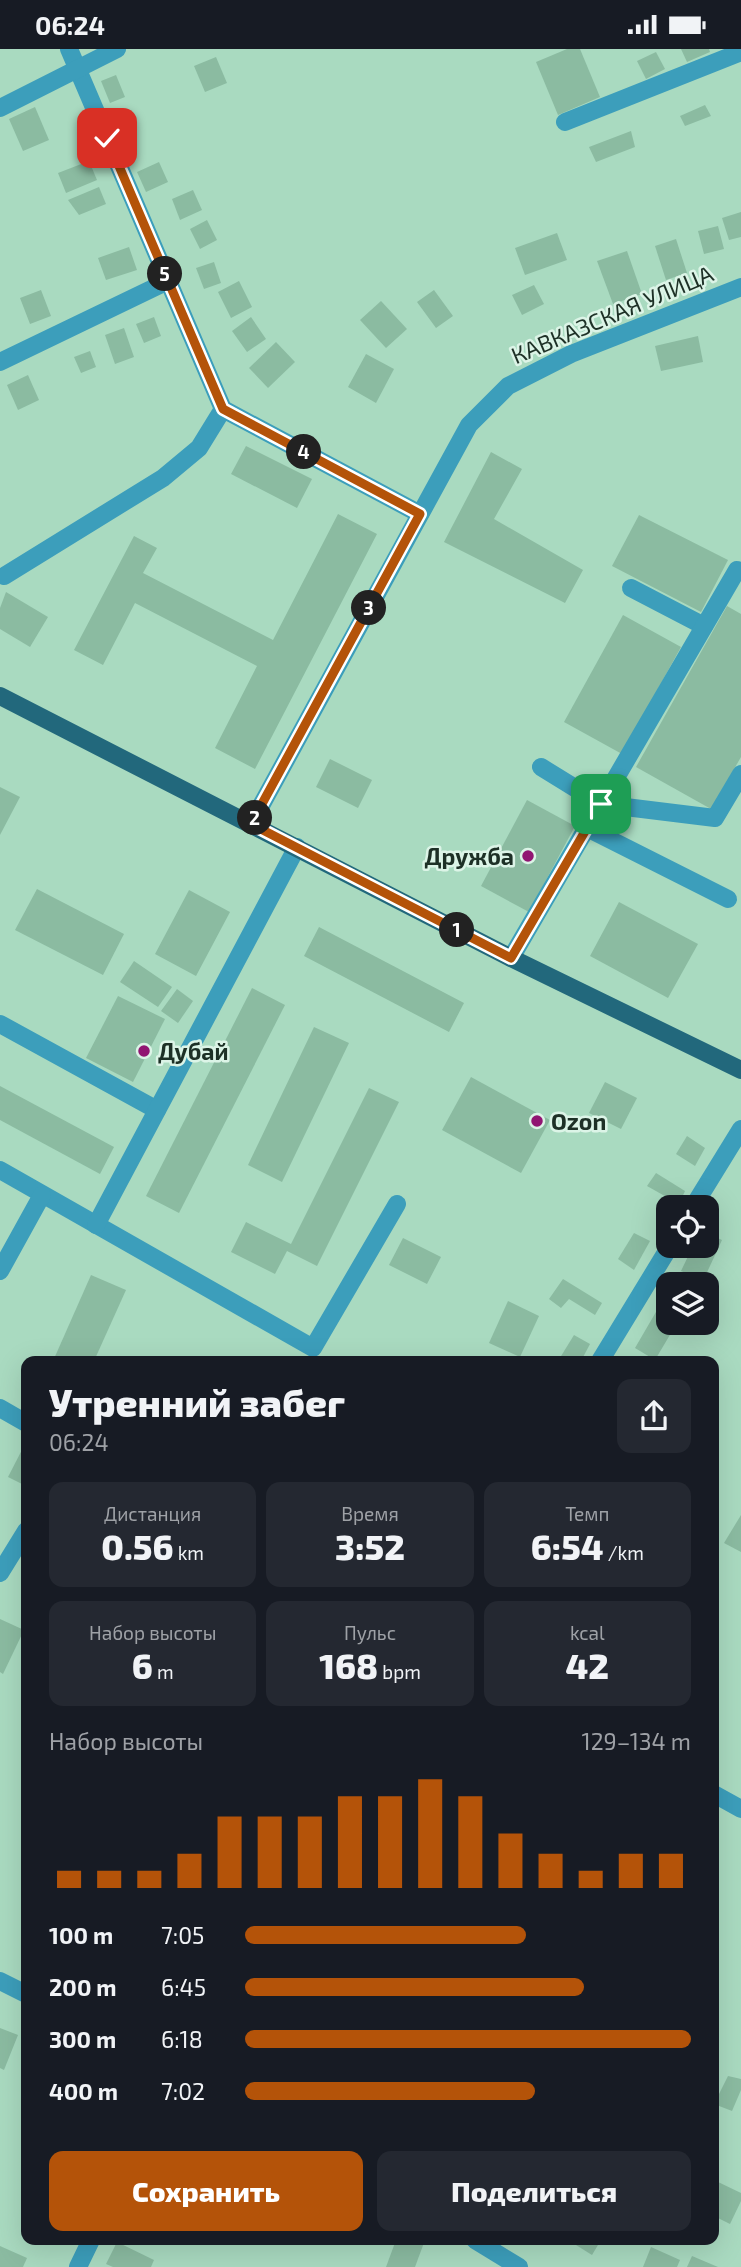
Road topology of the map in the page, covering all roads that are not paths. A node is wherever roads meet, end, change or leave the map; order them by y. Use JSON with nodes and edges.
{"nodes":[{"id":1,"x":69,"y":49,"type":"edge"},
{"id":2,"x":117,"y":49,"type":"edge"},
{"id":3,"x":741,"y":52,"type":"edge"},
{"id":4,"x":77,"y":67,"type":"junction"},
{"id":5,"x":0,"y":108,"type":"edge"},
{"id":6,"x":565,"y":122,"type":"dead end"},
{"id":7,"x":168,"y":281,"type":"junction"},
{"id":8,"x":741,"y":287,"type":"edge"},
{"id":9,"x":0,"y":362,"type":"edge"},
{"id":10,"x":223,"y":409,"type":"junction"},
{"id":11,"x":420,"y":514,"type":"junction"},
{"id":12,"x":741,"y":571,"type":"edge"},
{"id":13,"x":4,"y":576,"type":"dead end"},
{"id":14,"x":631,"y":587,"type":"dead end"},
{"id":15,"x":705,"y":626,"type":"junction"},
{"id":16,"x":0,"y":695,"type":"edge"},
{"id":17,"x":541,"y":767,"type":"dead end"},
{"id":18,"x":741,"y":774,"type":"edge"},
{"id":19,"x":601,"y":804,"type":"junction"},
{"id":20,"x":251,"y":824,"type":"junction"},
{"id":21,"x":587,"y":828,"type":"junction"},
{"id":22,"x":297,"y":847,"type":"junction"},
{"id":23,"x":727,"y":899,"type":"dead end"},
{"id":24,"x":511,"y":958,"type":"junction"},
{"id":25,"x":0,"y":1024,"type":"edge"},
{"id":26,"x":741,"y":1070,"type":"edge"},
{"id":27,"x":157,"y":1110,"type":"junction"},
{"id":28,"x":741,"y":1129,"type":"edge"},
{"id":29,"x":0,"y":1170,"type":"edge"},
{"id":30,"x":42,"y":1195,"type":"junction"},
{"id":31,"x":700,"y":1195,"type":"edge"},
{"id":32,"x":397,"y":1204,"type":"dead end"},
{"id":33,"x":96,"y":1225,"type":"junction"},
{"id":34,"x":663,"y":1258,"type":"edge"},
{"id":35,"x":0,"y":1271,"type":"edge"},
{"id":36,"x":603,"y":1356,"type":"edge"},
{"id":37,"x":0,"y":1408,"type":"edge"},
{"id":38,"x":21,"y":1420,"type":"edge"},
{"id":39,"x":21,"y":1539,"type":"edge"},
{"id":40,"x":0,"y":1573,"type":"edge"},
{"id":41,"x":719,"y":1797,"type":"edge"},
{"id":42,"x":741,"y":1809,"type":"edge"},
{"id":43,"x":0,"y":1981,"type":"edge"},
{"id":44,"x":21,"y":1992,"type":"edge"},
{"id":45,"x":89,"y":2245,"type":"edge"},
{"id":46,"x":483,"y":2245,"type":"edge"},
{"id":47,"x":78,"y":2267,"type":"edge"},
{"id":48,"x":519,"y":2267,"type":"edge"}],
"edges":[{"from":1,"to":4,"type":"street"},
{"from":2,"to":4,"type":"street"},
{"from":3,"to":6,"type":"street"},
{"from":4,"to":5,"type":"street"},
{"from":4,"to":7,"type":"street"},
{"from":7,"to":9,"type":"street"},
{"from":7,"to":10,"type":"street"},
{"from":8,"to":11,"type":"street","name":"КАВКАЗСКАЯ УЛИЦА"},
{"from":10,"to":11,"type":"street"},
{"from":10,"to":13,"type":"street"},
{"from":11,"to":20,"type":"street","name":"КАВКАЗСКАЯ УЛИЦА"},
{"from":12,"to":15,"type":"street"},
{"from":14,"to":15,"type":"street"},
{"from":15,"to":19,"type":"street"},
{"from":16,"to":20,"type":"main road"},
{"from":17,"to":19,"type":"street"},
{"from":18,"to":19,"type":"street"},
{"from":19,"to":21,"type":"street"},
{"from":20,"to":22,"type":"main road"},
{"from":21,"to":23,"type":"street"},
{"from":21,"to":24,"type":"street"},
{"from":22,"to":24,"type":"main road"},
{"from":22,"to":27,"type":"street"},
{"from":24,"to":26,"type":"main road"},
{"from":25,"to":27,"type":"street"},
{"from":27,"to":33,"type":"street"},
{"from":28,"to":31,"type":"street"},
{"from":29,"to":30,"type":"street"},
{"from":30,"to":33,"type":"street"},
{"from":30,"to":35,"type":"street"},
{"from":32,"to":33,"type":"street"},
{"from":34,"to":36,"type":"street"},
{"from":37,"to":38,"type":"street"},
{"from":39,"to":40,"type":"street"},
{"from":41,"to":42,"type":"street"},
{"from":43,"to":44,"type":"street"},
{"from":45,"to":47,"type":"street"},
{"from":46,"to":48,"type":"street"}]}
